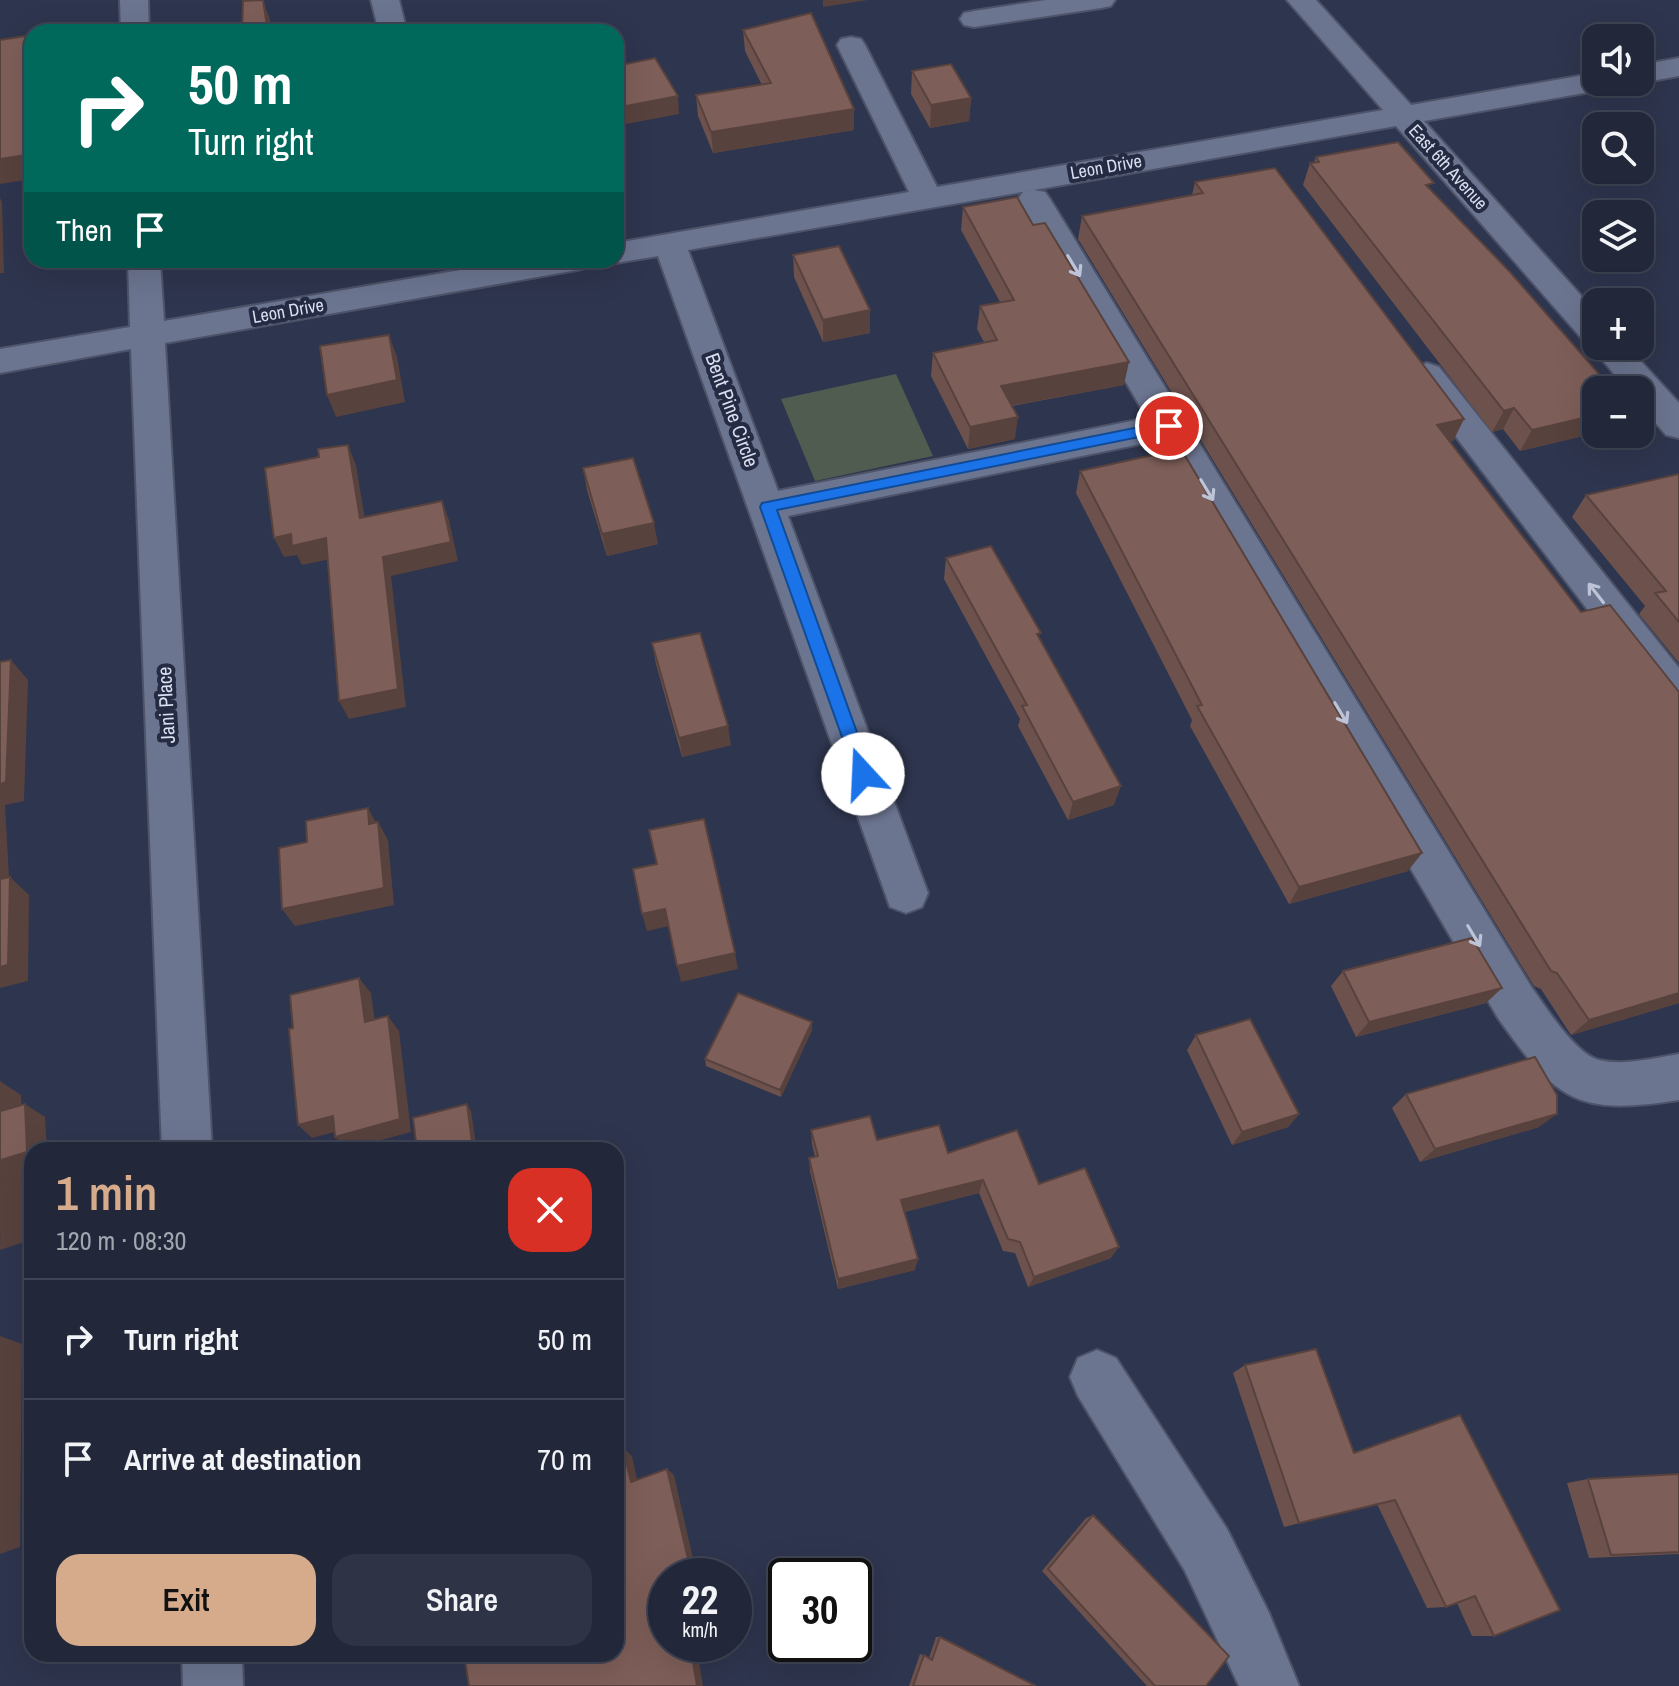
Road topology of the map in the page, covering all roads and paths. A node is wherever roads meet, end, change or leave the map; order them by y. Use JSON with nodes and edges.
{"nodes":[{"id":1,"x":134,"y":0,"type":"edge"},
{"id":2,"x":385,"y":0,"type":"edge"},
{"id":3,"x":1101,"y":0,"type":"edge"},
{"id":4,"x":1301,"y":0,"type":"edge"},
{"id":5,"x":974,"y":19,"type":"dead end"},
{"id":6,"x":135,"y":24,"type":"edge"},
{"id":7,"x":391,"y":24,"type":"edge"},
{"id":8,"x":851,"y":45,"type":"dead end"},
{"id":9,"x":1679,"y":67,"type":"edge"},
{"id":10,"x":1654,"y":71,"type":"edge"},
{"id":11,"x":1582,"y":84,"type":"edge"},
{"id":12,"x":1402,"y":116,"type":"junction"},
{"id":13,"x":1030,"y":188,"type":"junction"},
{"id":14,"x":927,"y":198,"type":"junction"},
{"id":15,"x":670,"y":244,"type":"junction"},
{"id":16,"x":624,"y":252,"type":"edge"},
{"id":17,"x":144,"y":268,"type":"edge"},
{"id":18,"x":485,"y":268,"type":"edge"},
{"id":19,"x":450,"y":271,"type":"edge"},
{"id":20,"x":1582,"y":317,"type":"edge"},
{"id":21,"x":148,"y":335,"type":"junction"},
{"id":22,"x":1405,"y":346,"type":"edge"},
{"id":23,"x":1620,"y":360,"type":"edge"},
{"id":24,"x":0,"y":361,"type":"edge"},
{"id":25,"x":1169,"y":426,"type":"junction"},
{"id":26,"x":1679,"y":426,"type":"edge"},
{"id":27,"x":768,"y":507,"type":"junction"},
{"id":28,"x":1679,"y":698,"type":"edge"},
{"id":29,"x":906,"y":893,"type":"dead end"},
{"id":30,"x":1679,"y":1077,"type":"edge"},
{"id":31,"x":187,"y":1142,"type":"edge"},
{"id":32,"x":1097,"y":1377,"type":"dead end"},
{"id":33,"x":212,"y":1662,"type":"edge"},
{"id":34,"x":213,"y":1686,"type":"edge"},
{"id":35,"x":1269,"y":1686,"type":"edge"}],
"edges":[{"from":1,"to":6,"type":"street"},
{"from":2,"to":7,"type":"street"},
{"from":3,"to":5,"type":"street"},
{"from":4,"to":12,"type":"street","name":"East 6th Avenue"},
{"from":8,"to":14,"type":"street"},
{"from":9,"to":10,"type":"street"},
{"from":11,"to":12,"type":"street","name":"Leon Drive"},
{"from":12,"to":13,"type":"street","name":"Leon Drive"},
{"from":12,"to":20,"type":"street","name":"East 6th Avenue"},
{"from":13,"to":14,"type":"street","name":"Leon Drive"},
{"from":13,"to":25,"type":"street","one_way":true},
{"from":14,"to":15,"type":"street","name":"Leon Drive"},
{"from":15,"to":16,"type":"street","name":"Leon Drive"},
{"from":15,"to":27,"type":"street","name":"Bent Pine Circle"},
{"from":17,"to":21,"type":"street","name":"Jani Place"},
{"from":18,"to":19,"type":"street","name":"Leon Drive"},
{"from":19,"to":21,"type":"street","name":"Leon Drive"},
{"from":21,"to":24,"type":"street","name":"Leon Drive"},
{"from":21,"to":31,"type":"street","name":"Jani Place"},
{"from":28,"to":22,"type":"street","one_way":true},
{"from":23,"to":26,"type":"street"},
{"from":25,"to":27,"type":"street"},
{"from":25,"to":30,"type":"street","one_way":true},
{"from":27,"to":29,"type":"street","name":"Bent Pine Circle"},
{"from":32,"to":35,"type":"street"},
{"from":33,"to":34,"type":"street"}]}
